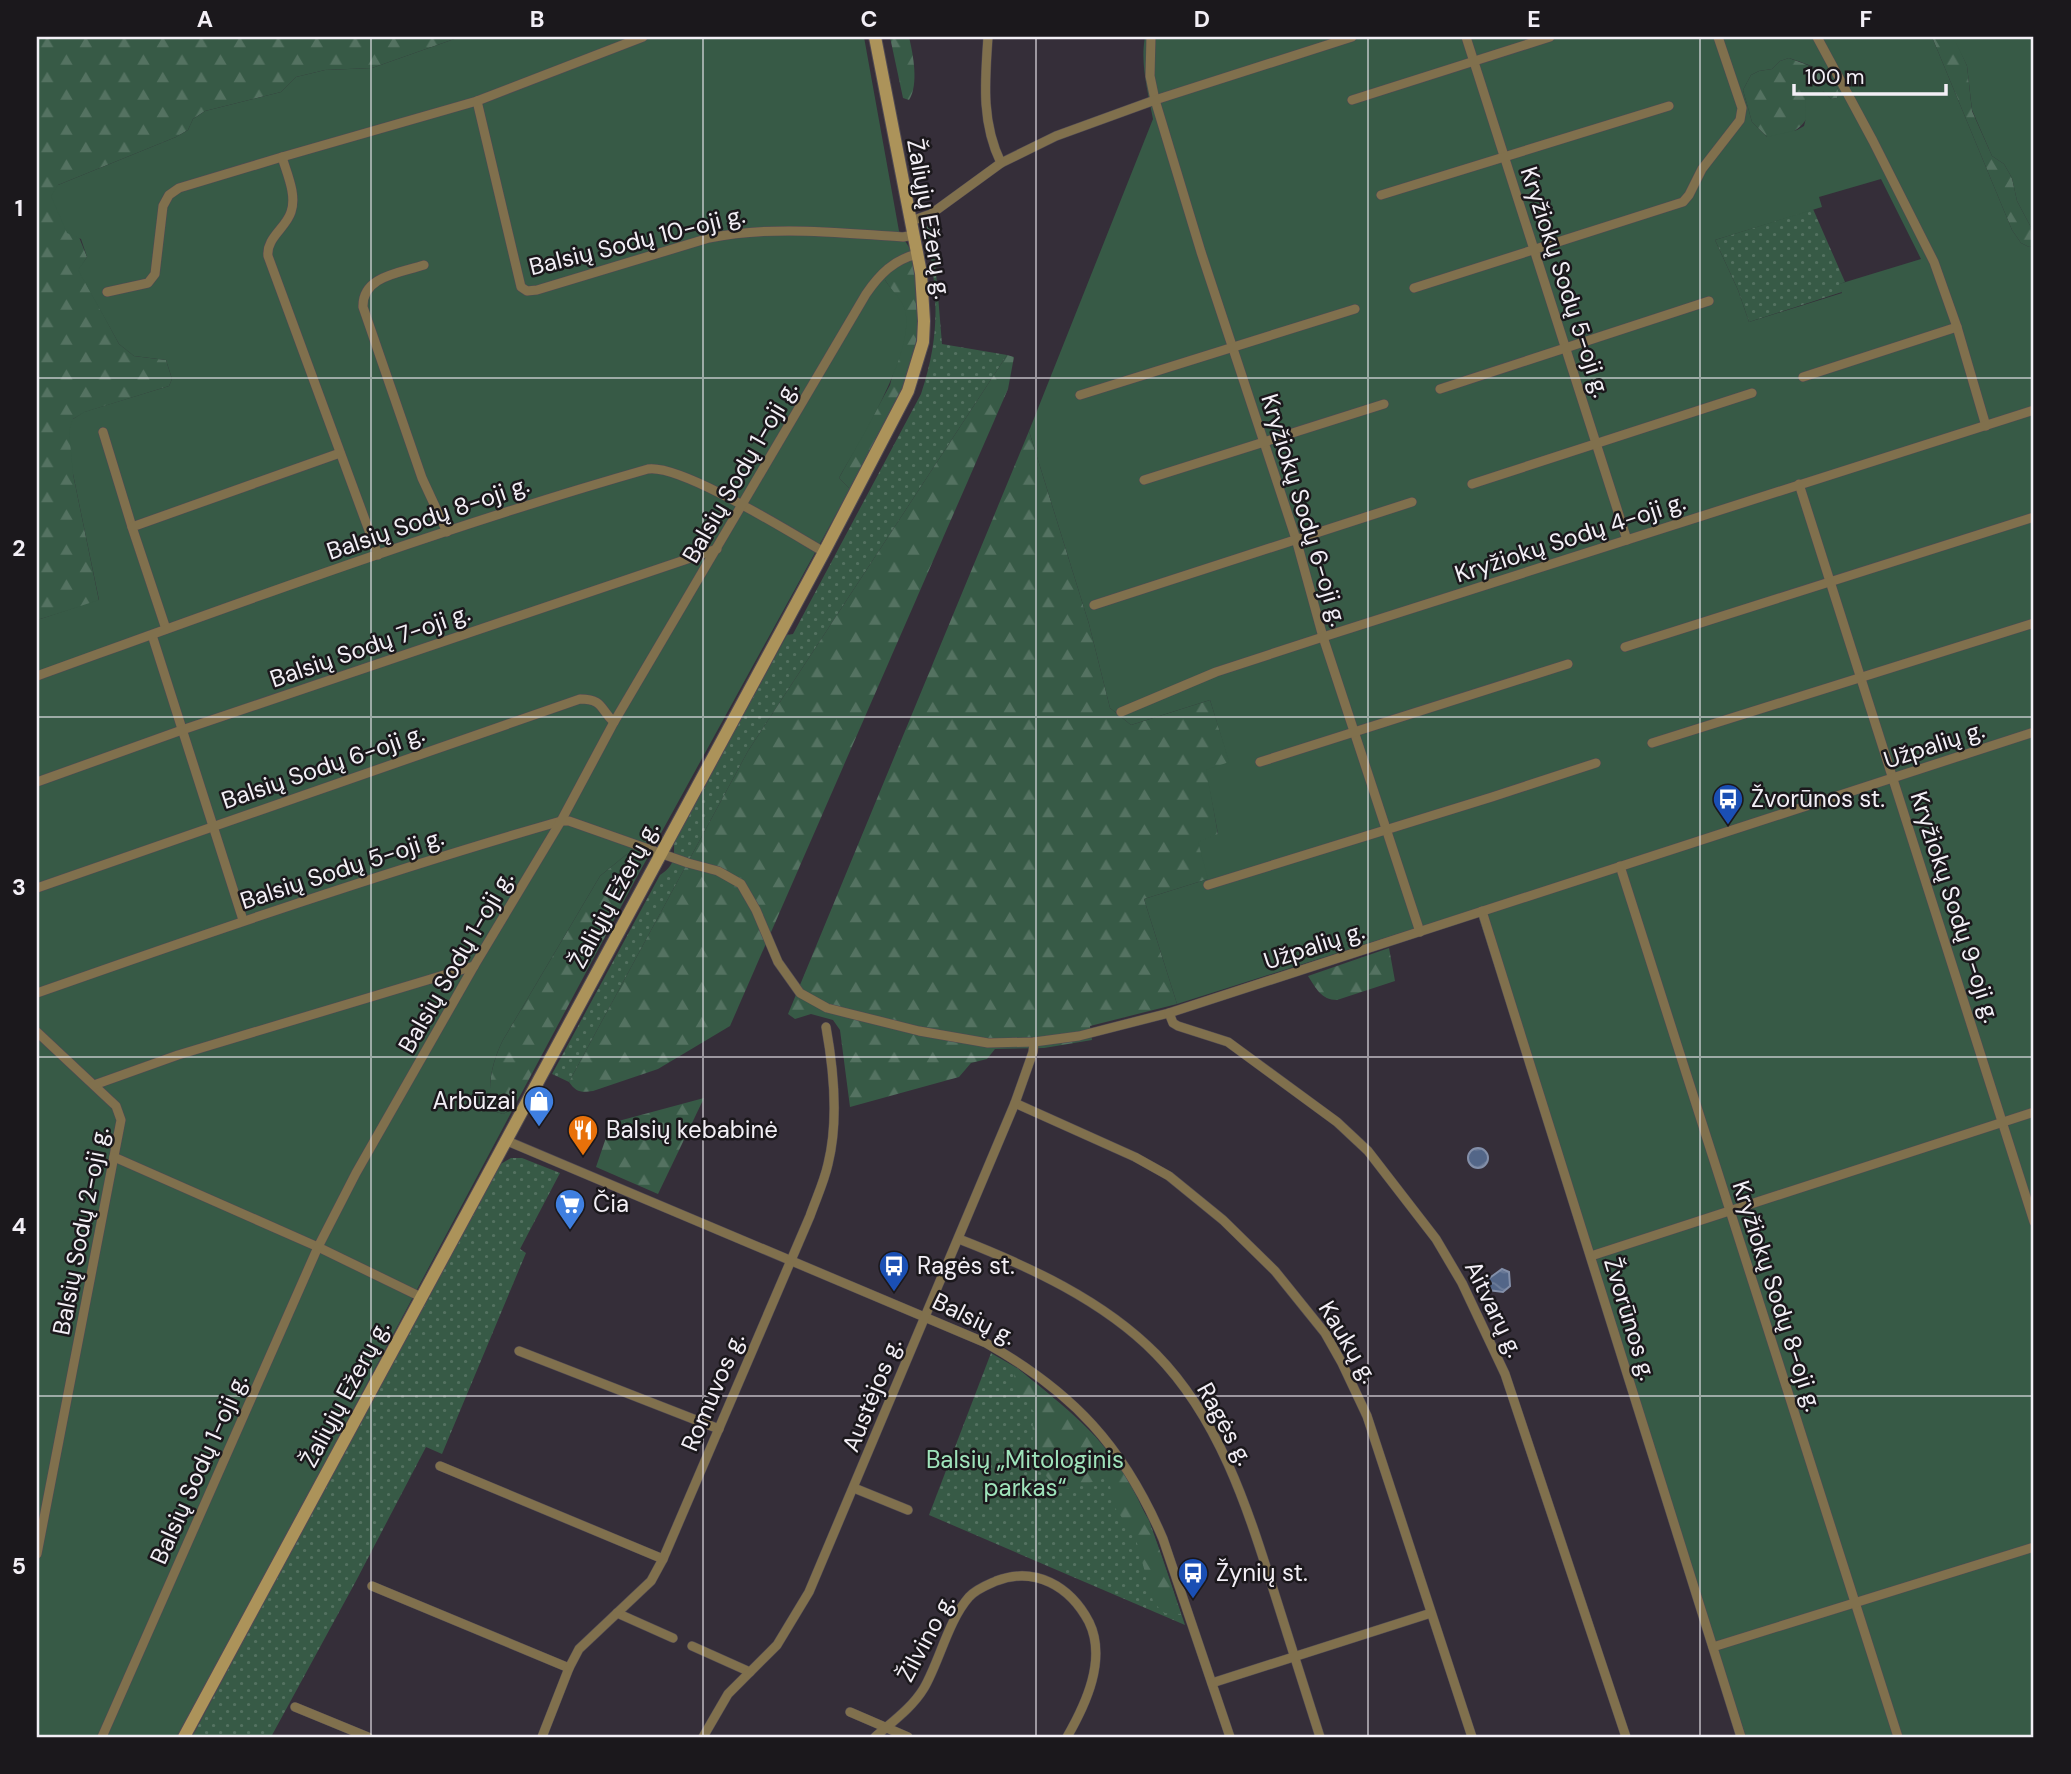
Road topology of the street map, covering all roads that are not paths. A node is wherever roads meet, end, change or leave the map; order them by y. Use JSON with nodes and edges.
{"nodes":[{"id":1,"x":643,"y":37,"type":"edge"},
{"id":2,"x":875,"y":37,"type":"edge"},
{"id":3,"x":988,"y":37,"type":"edge"},
{"id":4,"x":1150,"y":37,"type":"edge"},
{"id":5,"x":1352,"y":37,"type":"edge"},
{"id":6,"x":1466,"y":37,"type":"edge"},
{"id":7,"x":1550,"y":37,"type":"edge"},
{"id":8,"x":1718,"y":37,"type":"edge"},
{"id":9,"x":1817,"y":37,"type":"edge"},
{"id":10,"x":1474,"y":62,"type":"junction"},
{"id":11,"x":1155,"y":100,"type":"junction"},
{"id":12,"x":1352,"y":100,"type":"dead end"},
{"id":13,"x":477,"y":101,"type":"junction"},
{"id":14,"x":1668,"y":106,"type":"dead end"},
{"id":15,"x":1504,"y":156,"type":"junction"},
{"id":16,"x":282,"y":157,"type":"junction"},
{"id":17,"x":1002,"y":163,"type":"junction"},
{"id":18,"x":1381,"y":195,"type":"dead end"},
{"id":19,"x":911,"y":221,"type":"junction"},
{"id":20,"x":914,"y":235,"type":"junction"},
{"id":21,"x":1535,"y":251,"type":"junction"},
{"id":22,"x":918,"y":254,"type":"junction"},
{"id":23,"x":424,"y":265,"type":"dead end"},
{"id":24,"x":1414,"y":288,"type":"dead end"},
{"id":25,"x":107,"y":292,"type":"dead end"},
{"id":26,"x":1709,"y":301,"type":"dead end"},
{"id":27,"x":1355,"y":310,"type":"dead end"},
{"id":28,"x":1957,"y":327,"type":"junction"},
{"id":29,"x":1233,"y":347,"type":"junction"},
{"id":30,"x":1565,"y":348,"type":"junction"},
{"id":31,"x":1803,"y":377,"type":"dead end"},
{"id":32,"x":1440,"y":389,"type":"dead end"},
{"id":33,"x":1752,"y":393,"type":"dead end"},
{"id":34,"x":1080,"y":395,"type":"dead end"},
{"id":35,"x":1384,"y":404,"type":"dead end"},
{"id":36,"x":2034,"y":410,"type":"edge"},
{"id":37,"x":1986,"y":426,"type":"junction"},
{"id":38,"x":103,"y":432,"type":"dead end"},
{"id":39,"x":1263,"y":444,"type":"junction"},
{"id":40,"x":1597,"y":444,"type":"junction"},
{"id":41,"x":341,"y":453,"type":"junction"},
{"id":42,"x":1144,"y":480,"type":"dead end"},
{"id":43,"x":1472,"y":484,"type":"dead end"},
{"id":44,"x":1799,"y":484,"type":"junction"},
{"id":45,"x":1412,"y":502,"type":"dead end"},
{"id":46,"x":743,"y":506,"type":"junction"},
{"id":47,"x":2034,"y":517,"type":"edge"},
{"id":48,"x":132,"y":527,"type":"junction"},
{"id":49,"x":447,"y":532,"type":"junction"},
{"id":50,"x":1296,"y":539,"type":"junction"},
{"id":51,"x":1627,"y":540,"type":"junction"},
{"id":52,"x":717,"y":549,"type":"junction"},
{"id":53,"x":824,"y":552,"type":"junction"},
{"id":54,"x":378,"y":555,"type":"junction"},
{"id":55,"x":1831,"y":581,"type":"junction"},
{"id":56,"x":1094,"y":605,"type":"dead end"},
{"id":57,"x":2034,"y":623,"type":"edge"},
{"id":58,"x":166,"y":629,"type":"junction"},
{"id":59,"x":152,"y":635,"type":"junction"},
{"id":60,"x":1324,"y":637,"type":"junction"},
{"id":61,"x":1625,"y":647,"type":"dead end"},
{"id":62,"x":1568,"y":664,"type":"dead end"},
{"id":63,"x":37,"y":676,"type":"edge"},
{"id":64,"x":1862,"y":678,"type":"junction"},
{"id":65,"x":1121,"y":712,"type":"dead end"},
{"id":66,"x":614,"y":722,"type":"junction"},
{"id":67,"x":182,"y":730,"type":"junction"},
{"id":68,"x":2034,"y":732,"type":"edge"},
{"id":69,"x":1356,"y":733,"type":"junction"},
{"id":70,"x":1652,"y":743,"type":"dead end"},
{"id":71,"x":1260,"y":762,"type":"dead end"},
{"id":72,"x":1596,"y":763,"type":"dead end"},
{"id":73,"x":1894,"y":778,"type":"junction"},
{"id":74,"x":37,"y":782,"type":"edge"},
{"id":75,"x":561,"y":821,"type":"junction"},
{"id":76,"x":215,"y":825,"type":"junction"},
{"id":77,"x":1386,"y":828,"type":"junction"},
{"id":78,"x":660,"y":852,"type":"junction"},
{"id":79,"x":1620,"y":866,"type":"junction"},
{"id":80,"x":1208,"y":885,"type":"dead end"},
{"id":81,"x":37,"y":888,"type":"edge"},
{"id":82,"x":1482,"y":911,"type":"junction"},
{"id":83,"x":243,"y":920,"type":"junction"},
{"id":84,"x":1420,"y":932,"type":"junction"},
{"id":85,"x":474,"y":966,"type":"junction"},
{"id":86,"x":37,"y":993,"type":"edge"},
{"id":87,"x":1169,"y":1013,"type":"junction"},
{"id":88,"x":826,"y":1027,"type":"dead end"},
{"id":89,"x":37,"y":1032,"type":"edge"},
{"id":90,"x":1034,"y":1042,"type":"junction"},
{"id":91,"x":94,"y":1085,"type":"junction"},
{"id":92,"x":1015,"y":1103,"type":"junction"},
{"id":93,"x":2034,"y":1112,"type":"edge"},
{"id":94,"x":2002,"y":1122,"type":"junction"},
{"id":95,"x":506,"y":1139,"type":"junction"},
{"id":96,"x":114,"y":1157,"type":"junction"},
{"id":97,"x":1730,"y":1211,"type":"junction"},
{"id":98,"x":2034,"y":1222,"type":"edge"},
{"id":99,"x":959,"y":1239,"type":"junction"},
{"id":100,"x":318,"y":1247,"type":"junction"},
{"id":101,"x":1591,"y":1256,"type":"junction"},
{"id":102,"x":790,"y":1260,"type":"junction"},
{"id":103,"x":421,"y":1297,"type":"junction"},
{"id":104,"x":925,"y":1316,"type":"junction"},
{"id":105,"x":519,"y":1351,"type":"dead end"},
{"id":106,"x":719,"y":1429,"type":"junction"},
{"id":107,"x":440,"y":1466,"type":"dead end"},
{"id":108,"x":854,"y":1488,"type":"junction"},
{"id":109,"x":908,"y":1510,"type":"dead end"},
{"id":110,"x":2034,"y":1547,"type":"edge"},
{"id":111,"x":37,"y":1554,"type":"edge"},
{"id":112,"x":663,"y":1559,"type":"junction"},
{"id":113,"x":372,"y":1586,"type":"dead end"},
{"id":114,"x":1855,"y":1604,"type":"junction"},
{"id":115,"x":617,"y":1613,"type":"junction"},
{"id":116,"x":1431,"y":1613,"type":"junction"},
{"id":117,"x":673,"y":1638,"type":"dead end"},
{"id":118,"x":692,"y":1646,"type":"dead end"},
{"id":119,"x":1713,"y":1647,"type":"junction"},
{"id":120,"x":1295,"y":1659,"type":"junction"},
{"id":121,"x":569,"y":1668,"type":"junction"},
{"id":122,"x":750,"y":1672,"type":"junction"},
{"id":123,"x":1212,"y":1684,"type":"junction"},
{"id":124,"x":295,"y":1707,"type":"dead end"},
{"id":125,"x":850,"y":1712,"type":"dead end"},
{"id":126,"x":886,"y":1727,"type":"junction"},
{"id":127,"x":102,"y":1737,"type":"edge"},
{"id":128,"x":184,"y":1737,"type":"edge"},
{"id":129,"x":368,"y":1737,"type":"edge"},
{"id":130,"x":542,"y":1737,"type":"edge"},
{"id":131,"x":703,"y":1737,"type":"edge"},
{"id":132,"x":875,"y":1737,"type":"edge"},
{"id":133,"x":908,"y":1737,"type":"edge"},
{"id":134,"x":1067,"y":1737,"type":"edge"},
{"id":135,"x":1230,"y":1737,"type":"edge"},
{"id":136,"x":1320,"y":1737,"type":"edge"},
{"id":137,"x":1472,"y":1737,"type":"edge"},
{"id":138,"x":1626,"y":1737,"type":"edge"},
{"id":139,"x":1741,"y":1737,"type":"edge"},
{"id":140,"x":1898,"y":1737,"type":"edge"}],
"edges":[{"from":1,"to":13,"type":"street"},
{"from":2,"to":19,"type":"main road","name":"Žaliųjų Ežerų g."},
{"from":3,"to":17,"type":"street"},
{"from":4,"to":11,"type":"street","name":"Kryžiokų Sodų 6-oji g."},
{"from":5,"to":11,"type":"street"},
{"from":6,"to":10,"type":"street","name":"Kryžiokų Sodų 5-oji g."},
{"from":7,"to":10,"type":"street"},
{"from":8,"to":21,"type":"street"},
{"from":9,"to":28,"type":"street"},
{"from":10,"to":12,"type":"street"},
{"from":10,"to":15,"type":"street","name":"Kryžiokų Sodų 5-oji g."},
{"from":11,"to":17,"type":"street"},
{"from":11,"to":29,"type":"street","name":"Kryžiokų Sodų 6-oji g."},
{"from":13,"to":16,"type":"street"},
{"from":13,"to":20,"type":"street","name":"Balsių Sodų 10-oji g."},
{"from":14,"to":15,"type":"street"},
{"from":15,"to":18,"type":"street"},
{"from":15,"to":21,"type":"street","name":"Kryžiokų Sodų 5-oji g."},
{"from":16,"to":25,"type":"street"},
{"from":16,"to":41,"type":"street"},
{"from":17,"to":19,"type":"street"},
{"from":19,"to":20,"type":"main road","name":"Žaliųjų Ežerų g."},
{"from":20,"to":22,"type":"main road","name":"Žaliųjų Ežerų g."},
{"from":21,"to":24,"type":"street"},
{"from":21,"to":30,"type":"street","name":"Kryžiokų Sodų 5-oji g."},
{"from":22,"to":46,"type":"street","name":"Balsių Sodų 1-oji g."},
{"from":22,"to":53,"type":"main road","name":"Žaliųjų Ežerų g."},
{"from":23,"to":49,"type":"street"},
{"from":26,"to":30,"type":"street"},
{"from":27,"to":29,"type":"street"},
{"from":28,"to":31,"type":"street"},
{"from":28,"to":37,"type":"street"},
{"from":29,"to":34,"type":"street"},
{"from":29,"to":39,"type":"street","name":"Kryžiokų Sodų 6-oji g."},
{"from":30,"to":32,"type":"street"},
{"from":30,"to":40,"type":"street","name":"Kryžiokų Sodų 5-oji g."},
{"from":33,"to":40,"type":"street"},
{"from":35,"to":39,"type":"street"},
{"from":36,"to":37,"type":"street","name":"Kryžiokų Sodų 4-oji g."},
{"from":37,"to":44,"type":"street","name":"Kryžiokų Sodų 4-oji g."},
{"from":38,"to":48,"type":"street"},
{"from":39,"to":42,"type":"street"},
{"from":39,"to":50,"type":"street","name":"Kryžiokų Sodų 6-oji g."},
{"from":40,"to":43,"type":"street"},
{"from":40,"to":51,"type":"street","name":"Kryžiokų Sodų 5-oji g."},
{"from":41,"to":48,"type":"street"},
{"from":41,"to":54,"type":"street"},
{"from":44,"to":51,"type":"street","name":"Kryžiokų Sodų 4-oji g."},
{"from":44,"to":55,"type":"street","name":"Kryžiokų Sodų 9-oji g."},
{"from":45,"to":50,"type":"street"},
{"from":46,"to":49,"type":"street","name":"Balsių Sodų 8-oji g."},
{"from":46,"to":52,"type":"street","name":"Balsių Sodų 1-oji g."},
{"from":46,"to":53,"type":"street","name":"Balsių Sodų 8-oji g."},
{"from":47,"to":55,"type":"street"},
{"from":48,"to":58,"type":"street"},
{"from":49,"to":54,"type":"street","name":"Balsių Sodų 8-oji g."},
{"from":50,"to":56,"type":"street"},
{"from":50,"to":60,"type":"street","name":"Kryžiokų Sodų 6-oji g."},
{"from":51,"to":60,"type":"street","name":"Kryžiokų Sodų 4-oji g."},
{"from":52,"to":66,"type":"street","name":"Balsių Sodų 1-oji g."},
{"from":52,"to":67,"type":"street","name":"Balsių Sodų 7-oji g."},
{"from":53,"to":78,"type":"main road","name":"Žaliųjų Ežerų g."},
{"from":54,"to":58,"type":"street","name":"Balsių Sodų 8-oji g."},
{"from":55,"to":61,"type":"street"},
{"from":55,"to":64,"type":"street","name":"Kryžiokų Sodų 9-oji g."},
{"from":57,"to":64,"type":"street"},
{"from":58,"to":59,"type":"street","name":"Balsių Sodų 8-oji g."},
{"from":59,"to":63,"type":"street","name":"Balsių Sodų 8-oji g."},
{"from":59,"to":67,"type":"street"},
{"from":60,"to":65,"type":"street","name":"Kryžiokų Sodų 4-oji g."},
{"from":60,"to":69,"type":"street","name":"Kryžiokų Sodų 6-oji g."},
{"from":62,"to":69,"type":"street"},
{"from":64,"to":70,"type":"street"},
{"from":64,"to":73,"type":"street","name":"Kryžiokų Sodų 9-oji g."},
{"from":66,"to":75,"type":"street","name":"Balsių Sodų 1-oji g."},
{"from":66,"to":76,"type":"street","name":"Balsių Sodų 6-oji g."},
{"from":67,"to":74,"type":"street","name":"Balsių Sodų 7-oji g."},
{"from":67,"to":76,"type":"street"},
{"from":68,"to":73,"type":"street","name":"Užpalių g."},
{"from":69,"to":71,"type":"street"},
{"from":69,"to":77,"type":"street","name":"Kryžiokų Sodų 6-oji g."},
{"from":72,"to":77,"type":"street"},
{"from":73,"to":79,"type":"street","name":"Užpalių g."},
{"from":73,"to":94,"type":"street","name":"Kryžiokų Sodų 9-oji g."},
{"from":75,"to":78,"type":"street"},
{"from":75,"to":83,"type":"street","name":"Balsių Sodų 5-oji g."},
{"from":75,"to":85,"type":"street","name":"Balsių Sodų 1-oji g."},
{"from":76,"to":81,"type":"street","name":"Balsių Sodų 6-oji g."},
{"from":76,"to":83,"type":"street"},
{"from":77,"to":80,"type":"street"},
{"from":77,"to":84,"type":"street","name":"Kryžiokų Sodų 6-oji g."},
{"from":78,"to":90,"type":"street","name":"Užpalių g."},
{"from":78,"to":95,"type":"main road","name":"Žaliųjų Ežerų g."},
{"from":79,"to":82,"type":"street","name":"Užpalių g."},
{"from":79,"to":97,"type":"street","name":"Kryžiokų Sodų 8-oji g."},
{"from":82,"to":84,"type":"street","name":"Užpalių g."},
{"from":82,"to":101,"type":"street","name":"Žvorūnos g."},
{"from":83,"to":86,"type":"street","name":"Balsių Sodų 5-oji g."},
{"from":84,"to":87,"type":"street","name":"Užpalių g."},
{"from":85,"to":91,"type":"street"},
{"from":85,"to":100,"type":"street","name":"Balsių Sodų 1-oji g."},
{"from":87,"to":90,"type":"street","name":"Užpalių g."},
{"from":87,"to":138,"type":"street","name":"Aitvarų g."},
{"from":88,"to":102,"type":"street","name":"Romuvos g."},
{"from":89,"to":91,"type":"street","name":"Balsių Sodų 2-oji g."},
{"from":90,"to":92,"type":"street","name":"Austėjos g."},
{"from":91,"to":96,"type":"street","name":"Balsių Sodų 2-oji g."},
{"from":92,"to":99,"type":"street","name":"Austėjos g."},
{"from":92,"to":116,"type":"street","name":"Kaukų g."},
{"from":93,"to":94,"type":"street"},
{"from":94,"to":97,"type":"street"},
{"from":94,"to":98,"type":"street","name":"Kryžiokų Sodų 9-oji g."},
{"from":95,"to":102,"type":"street","name":"Balsių g."},
{"from":95,"to":103,"type":"main road","name":"Žaliųjų Ežerų g."},
{"from":96,"to":100,"type":"street"},
{"from":96,"to":111,"type":"street","name":"Balsių Sodų 2-oji g."},
{"from":97,"to":101,"type":"street"},
{"from":97,"to":114,"type":"street","name":"Kryžiokų Sodų 8-oji g."},
{"from":99,"to":104,"type":"street","name":"Austėjos g."},
{"from":99,"to":120,"type":"street","name":"Ragės g."},
{"from":100,"to":103,"type":"street"},
{"from":100,"to":127,"type":"street","name":"Balsių Sodų 1-oji g."},
{"from":101,"to":119,"type":"street","name":"Žvorūnos g."},
{"from":102,"to":104,"type":"street","name":"Balsių g."},
{"from":102,"to":106,"type":"street","name":"Romuvos g."},
{"from":103,"to":128,"type":"main road","name":"Žaliųjų Ežerų g."},
{"from":104,"to":108,"type":"street","name":"Austėjos g."},
{"from":104,"to":123,"type":"street","name":"Balsių g."},
{"from":105,"to":106,"type":"street"},
{"from":106,"to":112,"type":"street","name":"Romuvos g."},
{"from":107,"to":112,"type":"street"},
{"from":108,"to":109,"type":"street"},
{"from":108,"to":122,"type":"street","name":"Austėjos g."},
{"from":110,"to":114,"type":"street"},
{"from":112,"to":115,"type":"street","name":"Romuvos g."},
{"from":113,"to":121,"type":"street"},
{"from":114,"to":119,"type":"street"},
{"from":114,"to":140,"type":"street","name":"Kryžiokų Sodų 8-oji g."},
{"from":115,"to":117,"type":"street"},
{"from":115,"to":121,"type":"street","name":"Romuvos g."},
{"from":116,"to":120,"type":"street"},
{"from":116,"to":137,"type":"street","name":"Kaukų g."},
{"from":118,"to":122,"type":"street"},
{"from":119,"to":139,"type":"street","name":"Žvorūnos g."},
{"from":120,"to":123,"type":"street"},
{"from":120,"to":136,"type":"street","name":"Ragės g."},
{"from":121,"to":130,"type":"street","name":"Romuvos g."},
{"from":122,"to":131,"type":"street","name":"Austėjos g."},
{"from":123,"to":135,"type":"street","name":"Balsių g."},
{"from":124,"to":129,"type":"street"},
{"from":125,"to":126,"type":"street"},
{"from":126,"to":132,"type":"street","name":"Žilvino g."},
{"from":126,"to":133,"type":"street"},
{"from":126,"to":134,"type":"street","name":"Žilvino g."}]}
